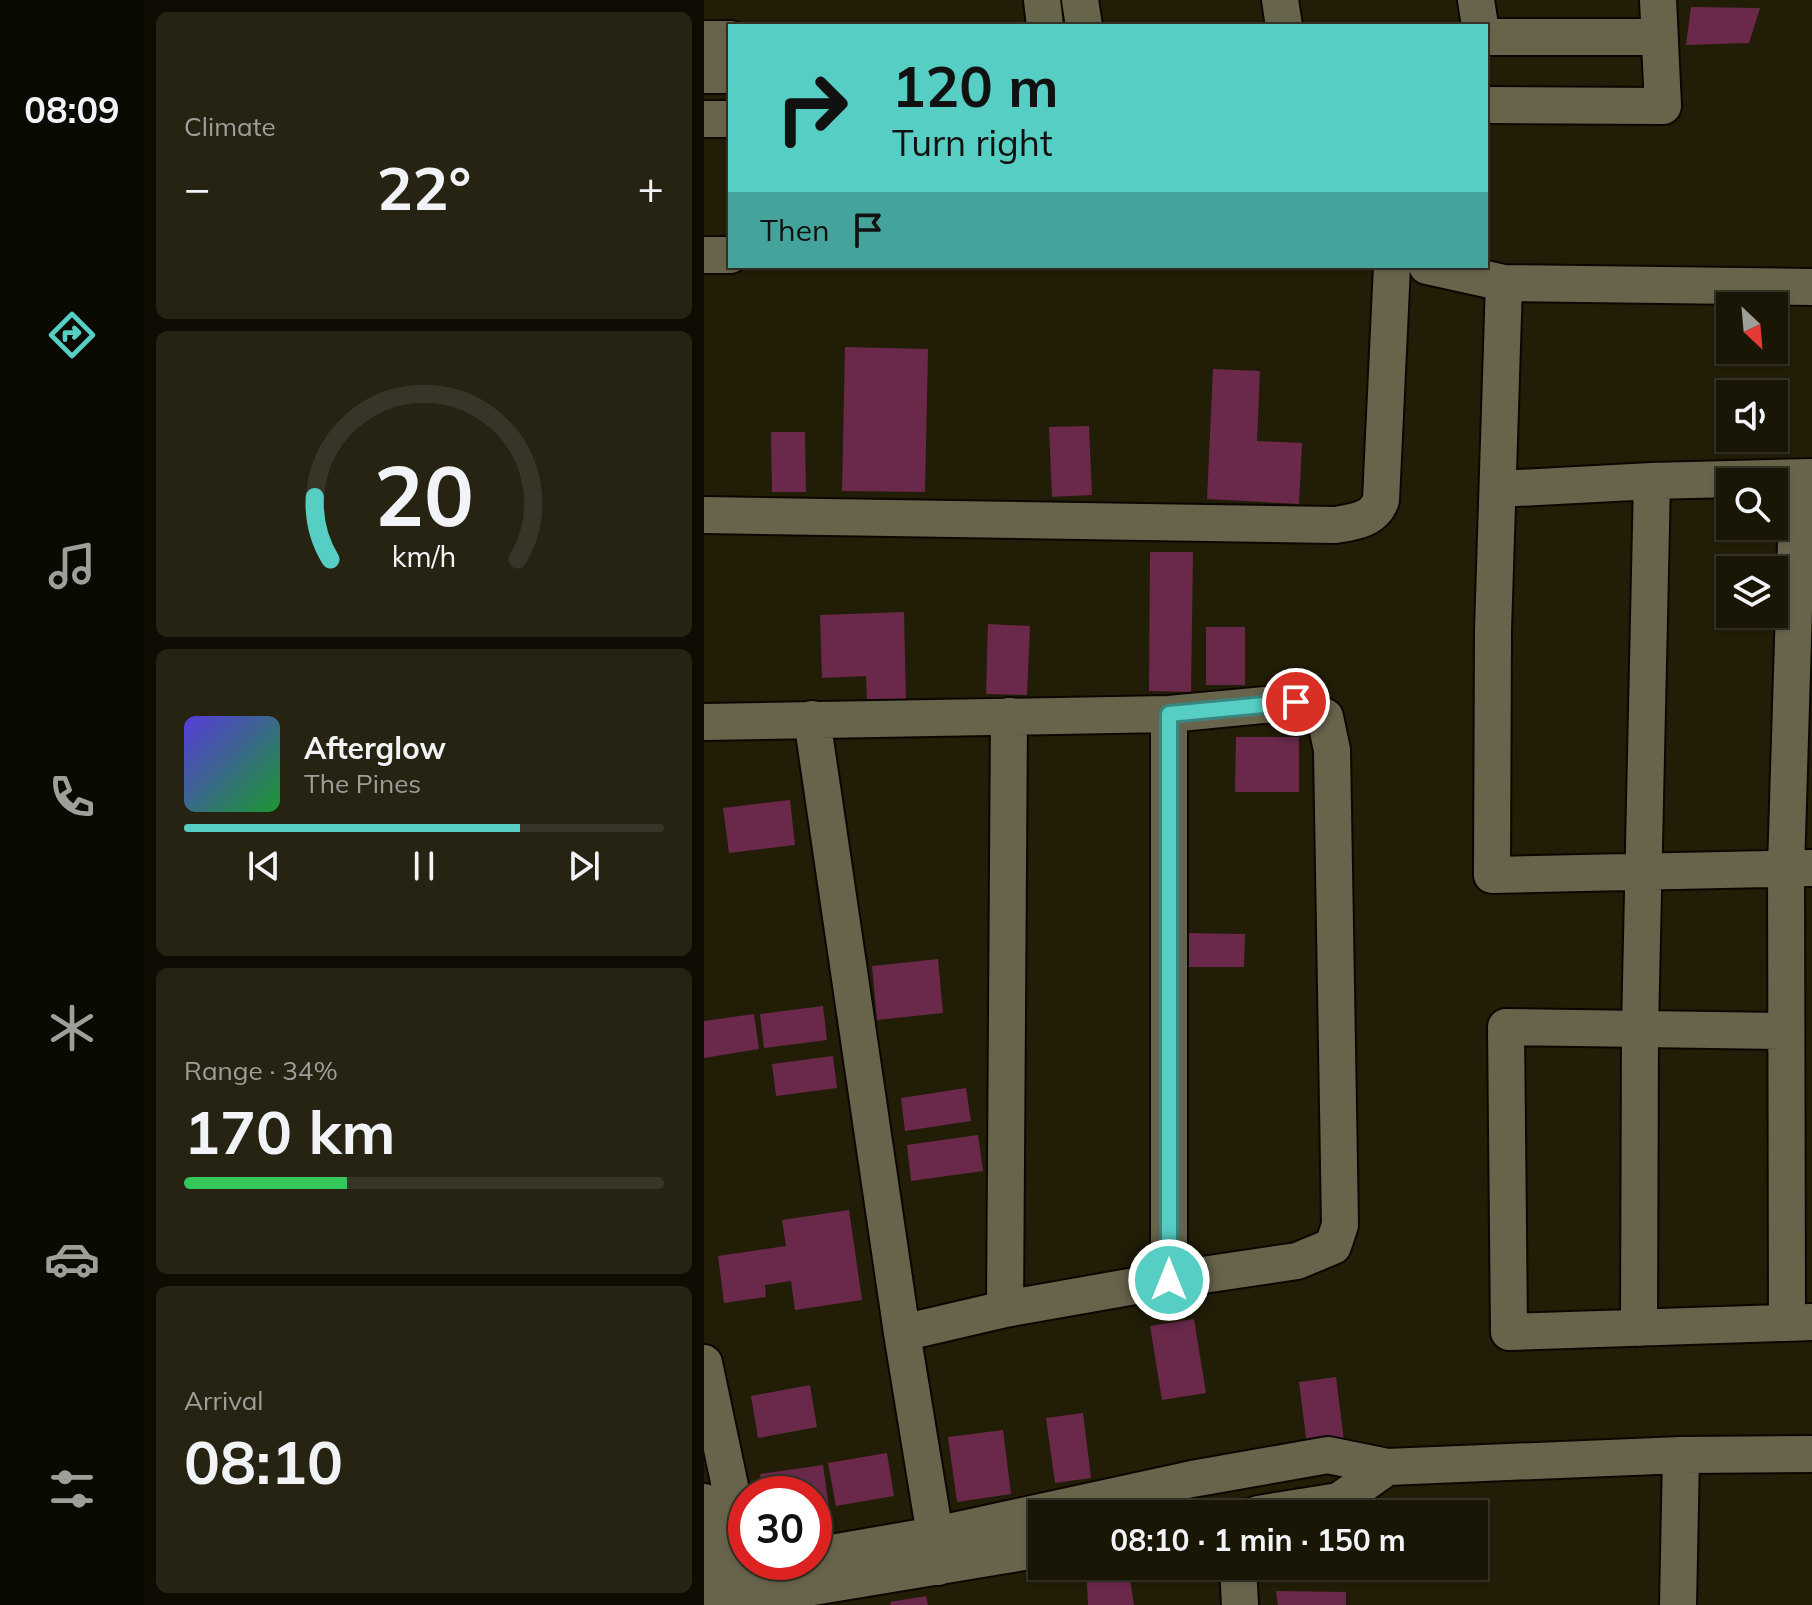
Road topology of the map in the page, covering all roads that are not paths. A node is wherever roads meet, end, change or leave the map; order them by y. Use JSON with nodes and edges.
{"nodes":[{"id":1,"x":1042,"y":0,"type":"edge"},
{"id":2,"x":1080,"y":0,"type":"edge"},
{"id":3,"x":1280,"y":0,"type":"edge"},
{"id":4,"x":1476,"y":0,"type":"edge"},
{"id":5,"x":1658,"y":0,"type":"edge"},
{"id":6,"x":1045,"y":24,"type":"edge"},
{"id":7,"x":1084,"y":24,"type":"edge"},
{"id":8,"x":1284,"y":24,"type":"edge"},
{"id":9,"x":1480,"y":24,"type":"edge"},
{"id":10,"x":1488,"y":37,"type":"edge"},
{"id":11,"x":1660,"y":37,"type":"junction"},
{"id":12,"x":704,"y":39,"type":"edge"},
{"id":13,"x":728,"y":39,"type":"edge"},
{"id":14,"x":704,"y":75,"type":"edge"},
{"id":15,"x":728,"y":75,"type":"edge"},
{"id":16,"x":1488,"y":105,"type":"edge"},
{"id":17,"x":704,"y":119,"type":"edge"},
{"id":18,"x":728,"y":119,"type":"edge"},
{"id":19,"x":704,"y":255,"type":"edge"},
{"id":20,"x":728,"y":255,"type":"edge"},
{"id":21,"x":1392,"y":268,"type":"edge"},
{"id":22,"x":1436,"y":268,"type":"edge"},
{"id":23,"x":1504,"y":283,"type":"junction"},
{"id":24,"x":1812,"y":287,"type":"edge"},
{"id":25,"x":1805,"y":478,"type":"edge"},
{"id":26,"x":1652,"y":481,"type":"junction"},
{"id":27,"x":1499,"y":489,"type":"junction"},
{"id":28,"x":704,"y":515,"type":"edge"},
{"id":29,"x":1169,"y":714,"type":"junction"},
{"id":30,"x":1009,"y":716,"type":"junction"},
{"id":31,"x":812,"y":719,"type":"junction"},
{"id":32,"x":704,"y":722,"type":"edge"},
{"id":33,"x":1800,"y":741,"type":"edge"},
{"id":34,"x":1799,"y":868,"type":"edge"},
{"id":35,"x":1644,"y":871,"type":"junction"},
{"id":36,"x":1799,"y":966,"type":"edge"},
{"id":37,"x":1640,"y":1029,"type":"junction"},
{"id":38,"x":1786,"y":1031,"type":"junction"},
{"id":39,"x":1169,"y":1280,"type":"junction"},
{"id":40,"x":1005,"y":1309,"type":"junction"},
{"id":41,"x":1799,"y":1322,"type":"edge"},
{"id":42,"x":1639,"y":1328,"type":"junction"},
{"id":43,"x":902,"y":1333,"type":"junction"},
{"id":44,"x":704,"y":1363,"type":"edge"},
{"id":45,"x":1812,"y":1454,"type":"edge"},
{"id":46,"x":1681,"y":1455,"type":"junction"},
{"id":47,"x":1387,"y":1467,"type":"junction"},
{"id":48,"x":1229,"y":1473,"type":"junction"},
{"id":49,"x":1233,"y":1500,"type":"edge"},
{"id":50,"x":1340,"y":1500,"type":"edge"},
{"id":51,"x":704,"y":1502,"type":"edge"},
{"id":52,"x":1028,"y":1549,"type":"edge"},
{"id":53,"x":936,"y":1551,"type":"junction"},
{"id":54,"x":832,"y":1555,"type":"edge"},
{"id":55,"x":1239,"y":1580,"type":"edge"},
{"id":56,"x":735,"y":1583,"type":"edge"},
{"id":57,"x":1240,"y":1605,"type":"edge"},
{"id":58,"x":1678,"y":1605,"type":"edge"}],
"edges":[{"from":1,"to":6,"type":"street"},
{"from":2,"to":7,"type":"street"},
{"from":3,"to":8,"type":"street"},
{"from":4,"to":9,"type":"street"},
{"from":5,"to":11,"type":"street"},
{"from":10,"to":11,"type":"street"},
{"from":11,"to":16,"type":"street"},
{"from":12,"to":13,"type":"street"},
{"from":14,"to":15,"type":"street"},
{"from":17,"to":18,"type":"street"},
{"from":19,"to":20,"type":"street"},
{"from":21,"to":28,"type":"street"},
{"from":22,"to":23,"type":"street"},
{"from":23,"to":24,"type":"street"},
{"from":23,"to":27,"type":"street"},
{"from":25,"to":26,"type":"street"},
{"from":25,"to":33,"type":"street"},
{"from":26,"to":27,"type":"street"},
{"from":26,"to":35,"type":"street"},
{"from":27,"to":35,"type":"street"},
{"from":29,"to":30,"type":"street"},
{"from":29,"to":39,"type":"street"},
{"from":29,"to":39,"type":"street"},
{"from":30,"to":31,"type":"street"},
{"from":30,"to":40,"type":"street"},
{"from":31,"to":32,"type":"street"},
{"from":31,"to":43,"type":"street"},
{"from":33,"to":34,"type":"street"},
{"from":34,"to":35,"type":"street"},
{"from":34,"to":36,"type":"street"},
{"from":35,"to":37,"type":"street"},
{"from":36,"to":38,"type":"street"},
{"from":37,"to":38,"type":"street"},
{"from":37,"to":42,"type":"street"},
{"from":37,"to":42,"type":"street"},
{"from":38,"to":41,"type":"street"},
{"from":39,"to":40,"type":"street"},
{"from":40,"to":43,"type":"street"},
{"from":41,"to":42,"type":"street"},
{"from":43,"to":53,"type":"street"},
{"from":44,"to":56,"type":"street"},
{"from":45,"to":46,"type":"street"},
{"from":46,"to":47,"type":"street"},
{"from":46,"to":58,"type":"street"},
{"from":47,"to":48,"type":"street"},
{"from":47,"to":50,"type":"street"},
{"from":48,"to":49,"type":"street"},
{"from":48,"to":53,"type":"street"},
{"from":51,"to":56,"type":"street"},
{"from":52,"to":53,"type":"street"},
{"from":53,"to":54,"type":"street"},
{"from":53,"to":56,"type":"street"},
{"from":55,"to":57,"type":"street"}]}
